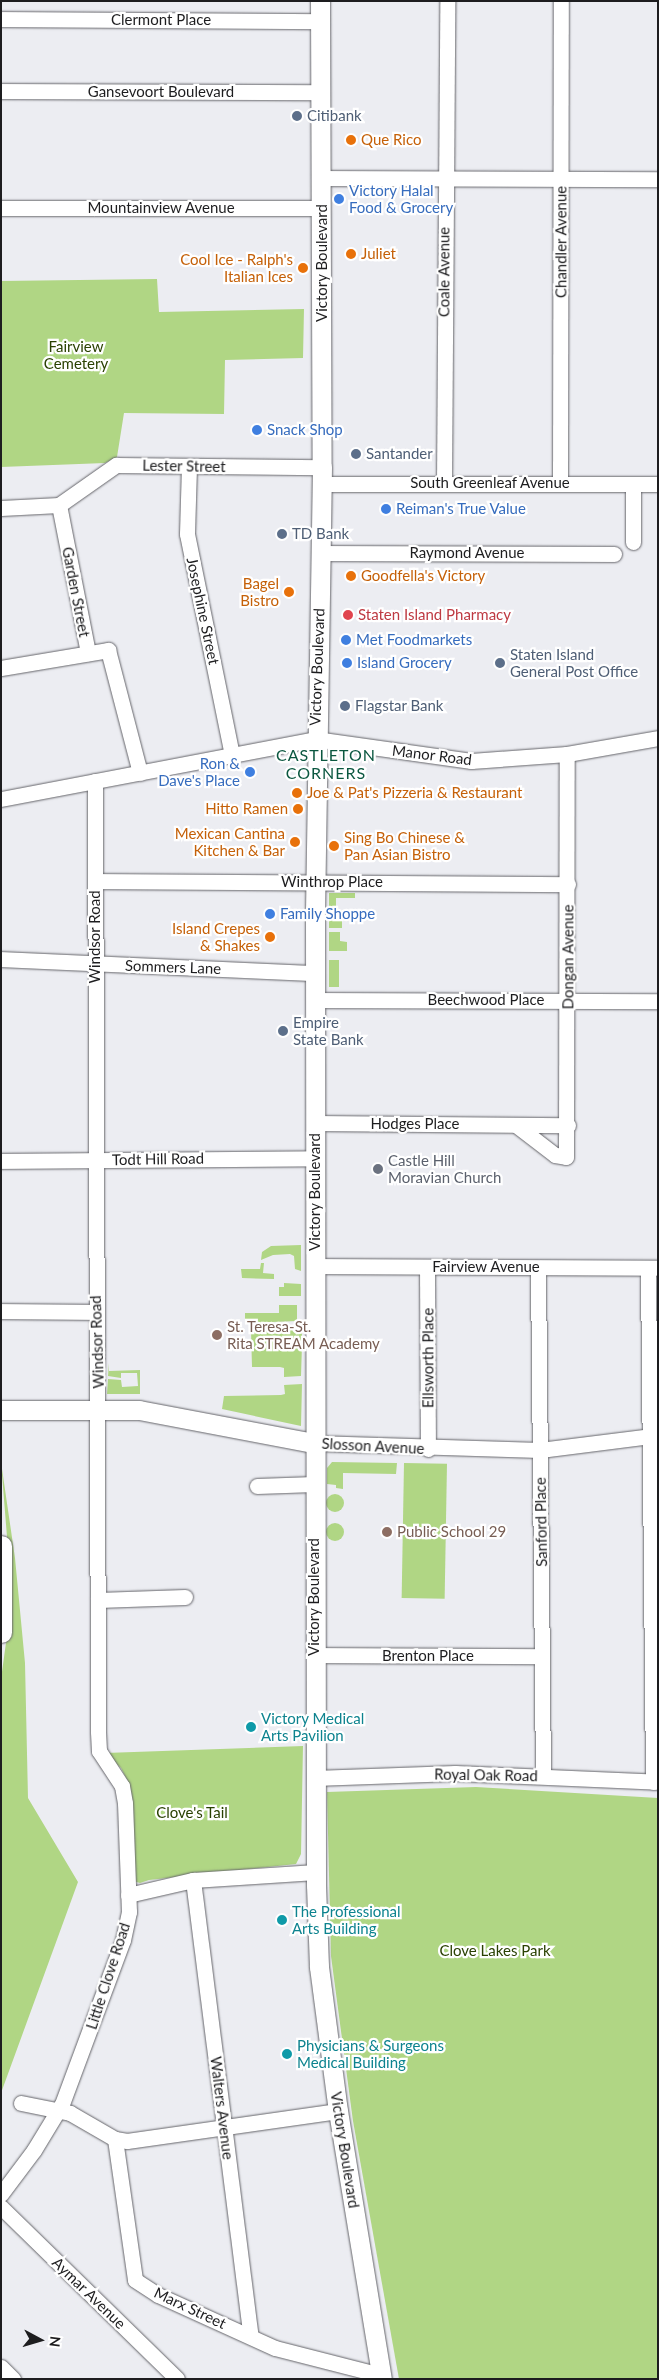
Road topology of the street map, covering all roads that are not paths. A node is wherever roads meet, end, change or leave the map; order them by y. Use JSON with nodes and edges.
{"nodes":[{"id":1,"x":320,"y":1,"type":"edge"},
{"id":2,"x":447,"y":1,"type":"edge"},
{"id":3,"x":561,"y":1,"type":"edge"},
{"id":4,"x":1,"y":19,"type":"edge"},
{"id":5,"x":320,"y":21,"type":"junction"},
{"id":6,"x":1,"y":91,"type":"edge"},
{"id":7,"x":320,"y":92,"type":"junction"},
{"id":8,"x":321,"y":178,"type":"junction"},
{"id":9,"x":445,"y":178,"type":"junction"},
{"id":10,"x":561,"y":179,"type":"junction"},
{"id":11,"x":658,"y":179,"type":"edge"},
{"id":12,"x":1,"y":208,"type":"edge"},
{"id":13,"x":321,"y":208,"type":"junction"},
{"id":14,"x":189,"y":466,"type":"junction"},
{"id":15,"x":322,"y":476,"type":"junction"},
{"id":16,"x":444,"y":483,"type":"junction"},
{"id":17,"x":560,"y":483,"type":"junction"},
{"id":18,"x":633,"y":484,"type":"junction"},
{"id":19,"x":658,"y":484,"type":"edge"},
{"id":20,"x":59,"y":505,"type":"junction"},
{"id":21,"x":1,"y":508,"type":"edge"},
{"id":22,"x":633,"y":542,"type":"dead end"},
{"id":23,"x":321,"y":553,"type":"junction"},
{"id":24,"x":614,"y":554,"type":"dead end"},
{"id":25,"x":88,"y":653,"type":"junction"},
{"id":26,"x":1,"y":668,"type":"edge"},
{"id":27,"x":658,"y":738,"type":"edge"},
{"id":28,"x":315,"y":739,"type":"junction"},
{"id":29,"x":232,"y":754,"type":"junction"},
{"id":30,"x":567,"y":754,"type":"junction"},
{"id":31,"x":140,"y":773,"type":"junction"},
{"id":32,"x":95,"y":781,"type":"junction"},
{"id":33,"x":1,"y":799,"type":"edge"},
{"id":34,"x":95,"y":881,"type":"junction"},
{"id":35,"x":315,"y":882,"type":"junction"},
{"id":36,"x":568,"y":884,"type":"junction"},
{"id":37,"x":1,"y":959,"type":"edge"},
{"id":38,"x":95,"y":964,"type":"junction"},
{"id":39,"x":315,"y":973,"type":"junction"},
{"id":40,"x":315,"y":1000,"type":"junction"},
{"id":41,"x":569,"y":1000,"type":"junction"},
{"id":42,"x":658,"y":1001,"type":"edge"},
{"id":43,"x":314,"y":1123,"type":"junction"},
{"id":44,"x":516,"y":1125,"type":"junction"},
{"id":45,"x":568,"y":1125,"type":"junction"},
{"id":46,"x":315,"y":1158,"type":"junction"},
{"id":47,"x":95,"y":1160,"type":"junction"},
{"id":48,"x":1,"y":1161,"type":"edge"},
{"id":49,"x":315,"y":1266,"type":"junction"},
{"id":50,"x":427,"y":1267,"type":"junction"},
{"id":51,"x":538,"y":1268,"type":"junction"},
{"id":52,"x":653,"y":1268,"type":"edge"},
{"id":53,"x":1,"y":1311,"type":"edge"},
{"id":54,"x":96,"y":1312,"type":"junction"},
{"id":55,"x":1,"y":1410,"type":"edge"},
{"id":56,"x":99,"y":1410,"type":"junction"},
{"id":57,"x":654,"y":1436,"type":"edge"},
{"id":58,"x":314,"y":1443,"type":"junction"},
{"id":59,"x":428,"y":1449,"type":"junction"},
{"id":60,"x":540,"y":1450,"type":"junction"},
{"id":61,"x":314,"y":1484,"type":"junction"},
{"id":62,"x":258,"y":1486,"type":"dead end"},
{"id":63,"x":1,"y":1546,"type":"edge"},
{"id":64,"x":185,"y":1597,"type":"dead end"},
{"id":65,"x":98,"y":1600,"type":"junction"},
{"id":66,"x":1,"y":1632,"type":"edge"},
{"id":67,"x":314,"y":1655,"type":"junction"},
{"id":68,"x":542,"y":1656,"type":"junction"},
{"id":69,"x":544,"y":1776,"type":"junction"},
{"id":70,"x":314,"y":1778,"type":"junction"},
{"id":71,"x":655,"y":1782,"type":"edge"},
{"id":72,"x":316,"y":1872,"type":"junction"},
{"id":73,"x":193,"y":1880,"type":"junction"},
{"id":74,"x":128,"y":1896,"type":"junction"},
{"id":75,"x":21,"y":2103,"type":"dead end"},
{"id":76,"x":59,"y":2112,"type":"junction"},
{"id":77,"x":338,"y":2112,"type":"junction"},
{"id":78,"x":224,"y":2128,"type":"junction"},
{"id":79,"x":115,"y":2139,"type":"junction"},
{"id":80,"x":1,"y":2194,"type":"edge"},
{"id":81,"x":1,"y":2207,"type":"edge"},
{"id":82,"x":251,"y":2336,"type":"junction"},
{"id":83,"x":1,"y":2367,"type":"edge"},
{"id":84,"x":382,"y":2377,"type":"edge"},
{"id":85,"x":13,"y":2379,"type":"edge"},
{"id":86,"x":177,"y":2379,"type":"edge"}],
"edges":[{"from":1,"to":5,"type":"main road","name":"Victory Boulevard"},
{"from":2,"to":9,"type":"street","name":"Coale Avenue"},
{"from":3,"to":10,"type":"street","name":"Chandler Avenue"},
{"from":4,"to":5,"type":"street","name":"Clermont Place"},
{"from":5,"to":7,"type":"main road","name":"Victory Boulevard"},
{"from":6,"to":7,"type":"street","name":"Gansevoort Boulevard"},
{"from":7,"to":8,"type":"main road","name":"Victory Boulevard"},
{"from":8,"to":9,"type":"street"},
{"from":8,"to":13,"type":"main road","name":"Victory Boulevard"},
{"from":9,"to":10,"type":"street"},
{"from":9,"to":16,"type":"street","name":"Coale Avenue"},
{"from":10,"to":11,"type":"street"},
{"from":10,"to":17,"type":"street","name":"Chandler Avenue"},
{"from":12,"to":13,"type":"street","name":"Mountainview Avenue"},
{"from":13,"to":15,"type":"main road","name":"Victory Boulevard"},
{"from":14,"to":15,"type":"street","name":"Lester Street"},
{"from":14,"to":20,"type":"street","name":"Lester Street"},
{"from":14,"to":29,"type":"street","name":"Josephine Street"},
{"from":15,"to":16,"type":"street","name":"South Greenleaf Avenue"},
{"from":15,"to":23,"type":"main road","name":"Victory Boulevard"},
{"from":16,"to":17,"type":"street","name":"South Greenleaf Avenue"},
{"from":17,"to":18,"type":"street","name":"South Greenleaf Avenue"},
{"from":18,"to":19,"type":"street","name":"South Greenleaf Avenue"},
{"from":18,"to":22,"type":"street"},
{"from":20,"to":21,"type":"street"},
{"from":20,"to":25,"type":"street","name":"Garden Street"},
{"from":23,"to":24,"type":"street","name":"Raymond Avenue"},
{"from":23,"to":28,"type":"main road","name":"Victory Boulevard"},
{"from":25,"to":26,"type":"street"},
{"from":25,"to":31,"type":"street","name":"Garden Street"},
{"from":27,"to":30,"type":"street","name":"Manor Road"},
{"from":28,"to":29,"type":"street","name":"Manor Road"},
{"from":28,"to":30,"type":"street","name":"Manor Road"},
{"from":28,"to":35,"type":"main road","name":"Victory Boulevard"},
{"from":29,"to":31,"type":"street","name":"Manor Road"},
{"from":30,"to":36,"type":"street","name":"Dongan Avenue"},
{"from":31,"to":32,"type":"street","name":"Manor Road"},
{"from":32,"to":33,"type":"street","name":"Manor Road"},
{"from":32,"to":34,"type":"street","name":"Windsor Road"},
{"from":34,"to":35,"type":"street","name":"Winthrop Place"},
{"from":34,"to":38,"type":"street","name":"Windsor Road"},
{"from":35,"to":36,"type":"street","name":"Winthrop Place"},
{"from":35,"to":39,"type":"main road","name":"Victory Boulevard"},
{"from":36,"to":41,"type":"street","name":"Dongan Avenue"},
{"from":37,"to":38,"type":"street","name":"Sommers Lane"},
{"from":38,"to":39,"type":"street","name":"Sommers Lane"},
{"from":38,"to":47,"type":"street","name":"Windsor Road"},
{"from":39,"to":40,"type":"main road","name":"Victory Boulevard"},
{"from":40,"to":41,"type":"street","name":"Beechwood Place"},
{"from":40,"to":43,"type":"main road","name":"Victory Boulevard"},
{"from":41,"to":42,"type":"street","name":"Beechwood Place"},
{"from":41,"to":45,"type":"street","name":"Dongan Avenue"},
{"from":43,"to":44,"type":"street","name":"Hodges Place"},
{"from":43,"to":46,"type":"main road","name":"Victory Boulevard"},
{"from":44,"to":45,"type":"street","name":"Hodges Place"},
{"from":44,"to":45,"type":"street","name":"Dongan Avenue"},
{"from":46,"to":47,"type":"street","name":"Todt Hill Road"},
{"from":46,"to":49,"type":"main road","name":"Victory Boulevard"},
{"from":47,"to":48,"type":"street","name":"Todt Hill Road"},
{"from":47,"to":54,"type":"street","name":"Windsor Road"},
{"from":49,"to":50,"type":"street","name":"Fairview Avenue"},
{"from":49,"to":58,"type":"main road","name":"Victory Boulevard"},
{"from":50,"to":51,"type":"street","name":"Fairview Avenue"},
{"from":50,"to":59,"type":"street","name":"Ellsworth Place"},
{"from":51,"to":52,"type":"street","name":"Fairview Avenue"},
{"from":51,"to":60,"type":"street","name":"Sanford Place"},
{"from":52,"to":57,"type":"street"},
{"from":53,"to":54,"type":"street"},
{"from":54,"to":56,"type":"street","name":"Windsor Road"},
{"from":55,"to":56,"type":"main road","name":"Slosson Avenue"},
{"from":56,"to":58,"type":"main road","name":"Slosson Avenue"},
{"from":56,"to":65,"type":"street","name":"Windsor Road"},
{"from":57,"to":60,"type":"street","name":"Slosson Avenue"},
{"from":57,"to":71,"type":"street"},
{"from":58,"to":59,"type":"street","name":"Slosson Avenue"},
{"from":58,"to":61,"type":"main road","name":"Victory Boulevard"},
{"from":59,"to":60,"type":"street","name":"Slosson Avenue"},
{"from":60,"to":68,"type":"street","name":"Sanford Place"},
{"from":61,"to":62,"type":"street"},
{"from":61,"to":67,"type":"main road","name":"Victory Boulevard"},
{"from":63,"to":66,"type":"highway"},
{"from":64,"to":65,"type":"street"},
{"from":65,"to":74,"type":"street","name":"Windsor Road"},
{"from":67,"to":68,"type":"street","name":"Brenton Place"},
{"from":67,"to":70,"type":"main road","name":"Victory Boulevard"},
{"from":68,"to":69,"type":"street","name":"Sanford Place"},
{"from":69,"to":70,"type":"street","name":"Royal Oak Road"},
{"from":69,"to":71,"type":"street","name":"Royal Oak Road"},
{"from":70,"to":72,"type":"main road","name":"Victory Boulevard"},
{"from":72,"to":73,"type":"street"},
{"from":72,"to":77,"type":"main road","name":"Victory Boulevard"},
{"from":73,"to":74,"type":"street"},
{"from":73,"to":78,"type":"street","name":"Walters Avenue"},
{"from":74,"to":76,"type":"street","name":"Little Clove Road"},
{"from":75,"to":76,"type":"street"},
{"from":76,"to":79,"type":"street"},
{"from":76,"to":80,"type":"street","name":"Little Clove Road"},
{"from":77,"to":78,"type":"street"},
{"from":77,"to":84,"type":"main road","name":"Victory Boulevard"},
{"from":78,"to":79,"type":"street"},
{"from":78,"to":82,"type":"street","name":"Walters Avenue"},
{"from":79,"to":82,"type":"street","name":"Marx Street"},
{"from":81,"to":86,"type":"street","name":"Aymar Avenue"},
{"from":82,"to":84,"type":"street","name":"Marx Street"},
{"from":83,"to":85,"type":"street"}]}
